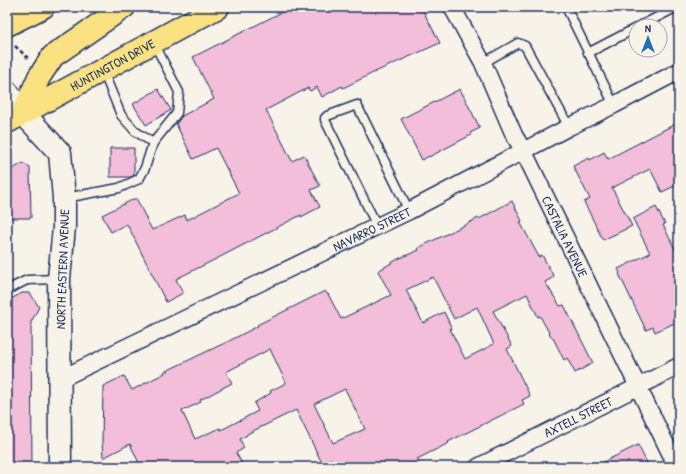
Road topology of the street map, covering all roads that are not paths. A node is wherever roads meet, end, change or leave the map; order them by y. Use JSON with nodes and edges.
{"nodes":[{"id":1,"x":43,"y":7,"type":"edge"},
{"id":2,"x":124,"y":7,"type":"edge"},
{"id":3,"x":218,"y":7,"type":"edge"},
{"id":4,"x":452,"y":7,"type":"edge"},
{"id":5,"x":566,"y":7,"type":"edge"},
{"id":6,"x":677,"y":7,"type":"edge"},
{"id":7,"x":656,"y":18,"type":"edge"},
{"id":8,"x":7,"y":25,"type":"edge"},
{"id":9,"x":628,"y":32,"type":"edge"},
{"id":10,"x":154,"y":42,"type":"junction"},
{"id":11,"x":588,"y":53,"type":"junction"},
{"id":12,"x":483,"y":63,"type":"junction"},
{"id":13,"x":103,"y":70,"type":"junction"},
{"id":14,"x":679,"y":71,"type":"edge"},
{"id":15,"x":7,"y":92,"type":"edge"},
{"id":16,"x":614,"y":105,"type":"junction"},
{"id":17,"x":15,"y":117,"type":"edge"},
{"id":18,"x":569,"y":126,"type":"junction"},
{"id":19,"x":153,"y":143,"type":"junction"},
{"id":20,"x":523,"y":150,"type":"junction"},
{"id":21,"x":64,"y":198,"type":"junction"},
{"id":22,"x":409,"y":211,"type":"junction"},
{"id":23,"x":377,"y":226,"type":"junction"},
{"id":24,"x":59,"y":279,"type":"junction"},
{"id":25,"x":7,"y":290,"type":"edge"},
{"id":26,"x":679,"y":366,"type":"edge"},
{"id":27,"x":60,"y":379,"type":"junction"},
{"id":28,"x":638,"y":387,"type":"junction"},
{"id":29,"x":60,"y":467,"type":"edge"},
{"id":30,"x":478,"y":467,"type":"edge"},
{"id":31,"x":677,"y":467,"type":"edge"}],
"edges":[{"from":1,"to":8,"type":"main road"},
{"from":2,"to":17,"type":"main road"},
{"from":3,"to":10,"type":"main road","name":"HUNTINGTON DRIVE"},
{"from":4,"to":12,"type":"street","name":"CASTALIA AVENUE"},
{"from":5,"to":11,"type":"lane"},
{"from":6,"to":7,"type":"lane"},
{"from":9,"to":11,"type":"lane"},
{"from":10,"to":13,"type":"main road","name":"HUNTINGTON DRIVE"},
{"from":10,"to":19,"type":"lane"},
{"from":11,"to":16,"type":"lane"},
{"from":12,"to":18,"type":"lane"},
{"from":12,"to":20,"type":"street","name":"CASTALIA AVENUE"},
{"from":13,"to":17,"type":"main road","name":"HUNTINGTON DRIVE"},
{"from":13,"to":19,"type":"lane"},
{"from":14,"to":16,"type":"street","name":"NAVARRO STREET"},
{"from":15,"to":17,"type":"main road","name":"NORTH EASTERN AVENUE"},
{"from":16,"to":18,"type":"street","name":"NAVARRO STREET"},
{"from":17,"to":21,"type":"main road","name":"NORTH EASTERN AVENUE"},
{"from":18,"to":20,"type":"street","name":"NAVARRO STREET"},
{"from":19,"to":21,"type":"lane"},
{"from":20,"to":22,"type":"street","name":"NAVARRO STREET"},
{"from":20,"to":28,"type":"street","name":"CASTALIA AVENUE"},
{"from":21,"to":24,"type":"main road","name":"NORTH EASTERN AVENUE"},
{"from":22,"to":23,"type":"street","name":"NAVARRO STREET"},
{"from":22,"to":23,"type":"lane"},
{"from":23,"to":27,"type":"street","name":"NAVARRO STREET"},
{"from":24,"to":25,"type":"lane"},
{"from":24,"to":27,"type":"main road","name":"NORTH EASTERN AVENUE"},
{"from":26,"to":28,"type":"street","name":"AXTELL STREET"},
{"from":27,"to":29,"type":"main road","name":"NORTH EASTERN AVENUE"},
{"from":28,"to":30,"type":"street","name":"AXTELL STREET"},
{"from":28,"to":31,"type":"street","name":"CASTALIA AVENUE"}]}
